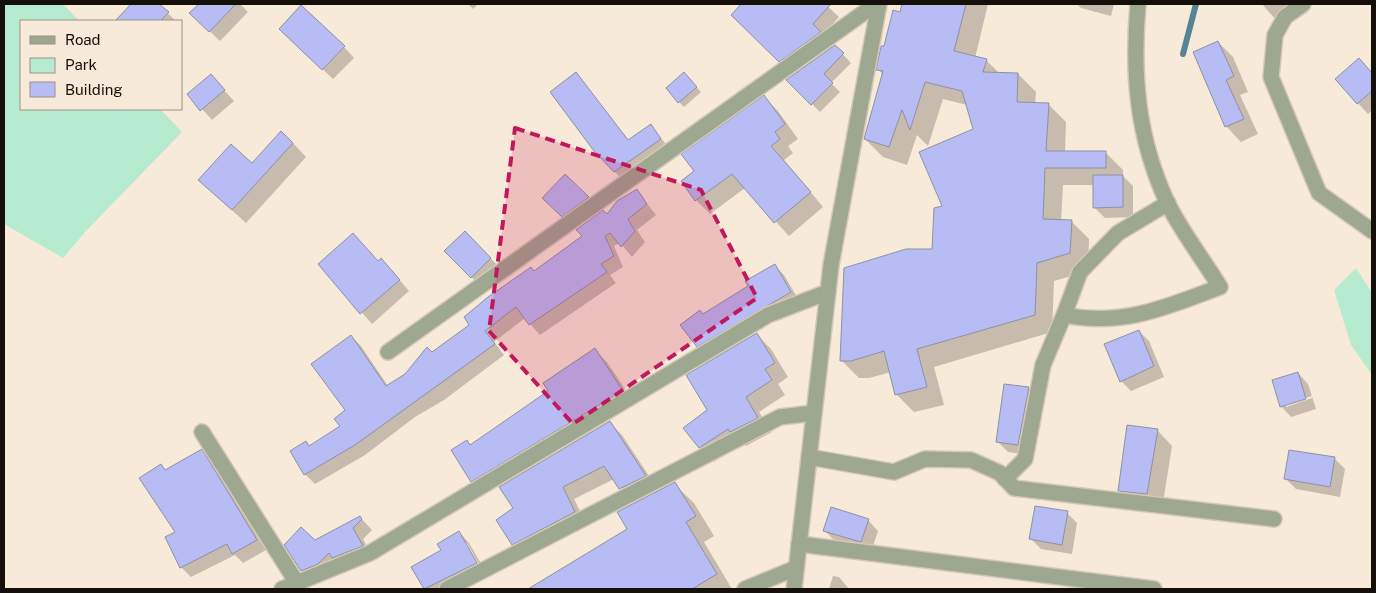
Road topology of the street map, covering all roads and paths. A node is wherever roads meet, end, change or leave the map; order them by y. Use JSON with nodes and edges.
{"nodes":[{"id":1,"x":877,"y":4,"type":"edge"},
{"id":2,"x":1138,"y":4,"type":"edge"},
{"id":3,"x":1303,"y":4,"type":"edge"},
{"id":4,"x":1168,"y":203,"type":"junction"},
{"id":5,"x":1372,"y":230,"type":"edge"},
{"id":6,"x":828,"y":292,"type":"junction"},
{"id":7,"x":1064,"y":315,"type":"junction"},
{"id":8,"x":388,"y":352,"type":"dead end"},
{"id":9,"x":814,"y":413,"type":"junction"},
{"id":10,"x":202,"y":432,"type":"dead end"},
{"id":11,"x":809,"y":457,"type":"junction"},
{"id":12,"x":1005,"y":479,"type":"junction"},
{"id":13,"x":1274,"y":519,"type":"dead end"},
{"id":14,"x":799,"y":544,"type":"junction"},
{"id":15,"x":796,"y":568,"type":"junction"},
{"id":16,"x":297,"y":583,"type":"junction"},
{"id":17,"x":282,"y":589,"type":"edge"},
{"id":18,"x":447,"y":589,"type":"edge"},
{"id":19,"x":745,"y":589,"type":"edge"},
{"id":20,"x":794,"y":589,"type":"edge"},
{"id":21,"x":1154,"y":589,"type":"edge"}],
"edges":[{"from":1,"to":6,"type":"street"},
{"from":1,"to":8,"type":"street"},
{"from":2,"to":4,"type":"street"},
{"from":3,"to":5,"type":"street"},
{"from":4,"to":7,"type":"street"},
{"from":4,"to":7,"type":"street"},
{"from":6,"to":9,"type":"street"},
{"from":6,"to":16,"type":"street"},
{"from":7,"to":12,"type":"street"},
{"from":9,"to":11,"type":"street"},
{"from":9,"to":18,"type":"street"},
{"from":10,"to":16,"type":"street"},
{"from":11,"to":12,"type":"street"},
{"from":11,"to":14,"type":"street"},
{"from":12,"to":13,"type":"street"},
{"from":14,"to":15,"type":"street"},
{"from":14,"to":21,"type":"street"},
{"from":15,"to":19,"type":"street"},
{"from":15,"to":20,"type":"street"},
{"from":16,"to":17,"type":"street"}]}
